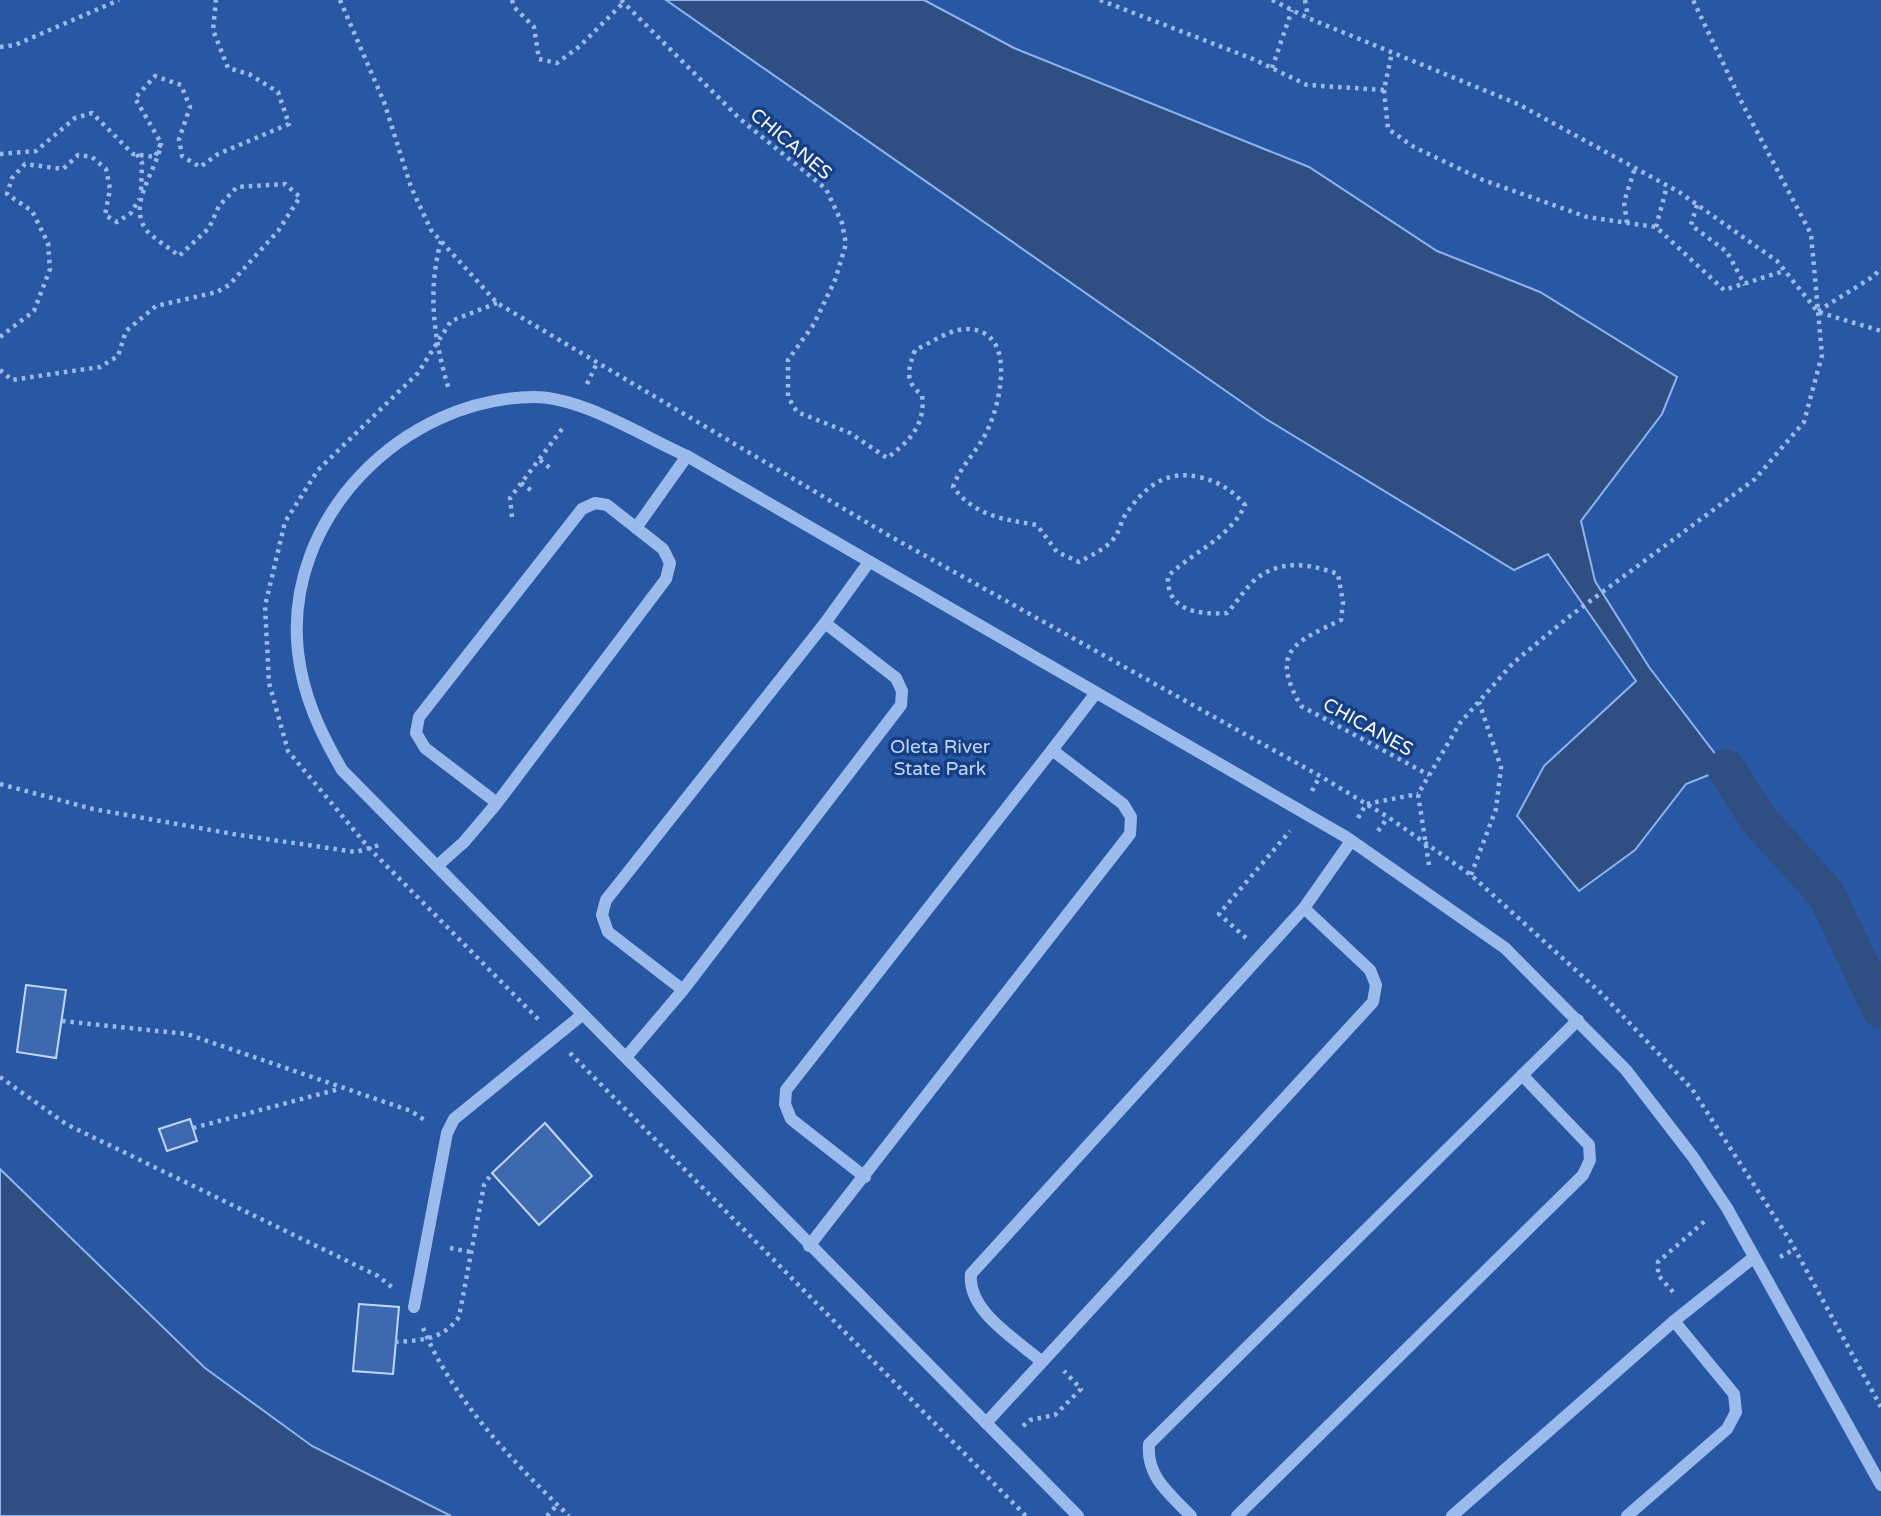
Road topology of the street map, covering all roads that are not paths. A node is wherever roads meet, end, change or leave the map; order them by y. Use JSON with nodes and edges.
{"nodes":[{"id":1,"x":687,"y":456,"type":"junction"},
{"id":2,"x":636,"y":527,"type":"junction"},
{"id":3,"x":869,"y":562,"type":"junction"},
{"id":4,"x":825,"y":623,"type":"junction"},
{"id":5,"x":1096,"y":693,"type":"junction"},
{"id":6,"x":1052,"y":750,"type":"junction"},
{"id":7,"x":496,"y":803,"type":"junction"},
{"id":8,"x":1348,"y":839,"type":"junction"},
{"id":9,"x":437,"y":866,"type":"junction"},
{"id":10,"x":1304,"y":908,"type":"junction"},
{"id":11,"x":683,"y":990,"type":"junction"},
{"id":12,"x":583,"y":1014,"type":"junction"},
{"id":13,"x":1578,"y":1020,"type":"junction"},
{"id":14,"x":627,"y":1056,"type":"junction"},
{"id":15,"x":1522,"y":1075,"type":"junction"},
{"id":16,"x":865,"y":1177,"type":"junction"},
{"id":17,"x":809,"y":1246,"type":"junction"},
{"id":18,"x":1753,"y":1258,"type":"junction"},
{"id":19,"x":414,"y":1307,"type":"road end"},
{"id":20,"x":1674,"y":1321,"type":"junction"},
{"id":21,"x":1042,"y":1362,"type":"junction"},
{"id":22,"x":986,"y":1423,"type":"junction"},
{"id":23,"x":1881,"y":1485,"type":"edge"},
{"id":24,"x":1079,"y":1516,"type":"edge"},
{"id":25,"x":1191,"y":1516,"type":"edge"},
{"id":26,"x":1237,"y":1516,"type":"edge"},
{"id":27,"x":1451,"y":1516,"type":"edge"},
{"id":28,"x":1627,"y":1516,"type":"edge"}],
"edges":[{"from":1,"to":2,"type":"street"},
{"from":1,"to":3,"type":"street"},
{"from":1,"to":9,"type":"street"},
{"from":2,"to":7,"type":"street"},
{"from":2,"to":7,"type":"street"},
{"from":3,"to":4,"type":"street"},
{"from":3,"to":5,"type":"street"},
{"from":4,"to":11,"type":"street"},
{"from":4,"to":11,"type":"street"},
{"from":5,"to":6,"type":"street"},
{"from":5,"to":8,"type":"street"},
{"from":6,"to":16,"type":"street"},
{"from":6,"to":16,"type":"street"},
{"from":7,"to":9,"type":"street"},
{"from":8,"to":10,"type":"street"},
{"from":8,"to":13,"type":"street"},
{"from":9,"to":12,"type":"street"},
{"from":10,"to":21,"type":"street"},
{"from":10,"to":21,"type":"street"},
{"from":11,"to":14,"type":"street"},
{"from":12,"to":14,"type":"street"},
{"from":12,"to":19,"type":"street"},
{"from":13,"to":15,"type":"street"},
{"from":13,"to":18,"type":"street"},
{"from":14,"to":17,"type":"street"},
{"from":15,"to":25,"type":"street"},
{"from":15,"to":26,"type":"street"},
{"from":16,"to":17,"type":"street"},
{"from":17,"to":22,"type":"street"},
{"from":18,"to":20,"type":"street"},
{"from":18,"to":23,"type":"street"},
{"from":20,"to":27,"type":"street"},
{"from":20,"to":28,"type":"street"},
{"from":21,"to":22,"type":"street"},
{"from":22,"to":24,"type":"street"}]}
